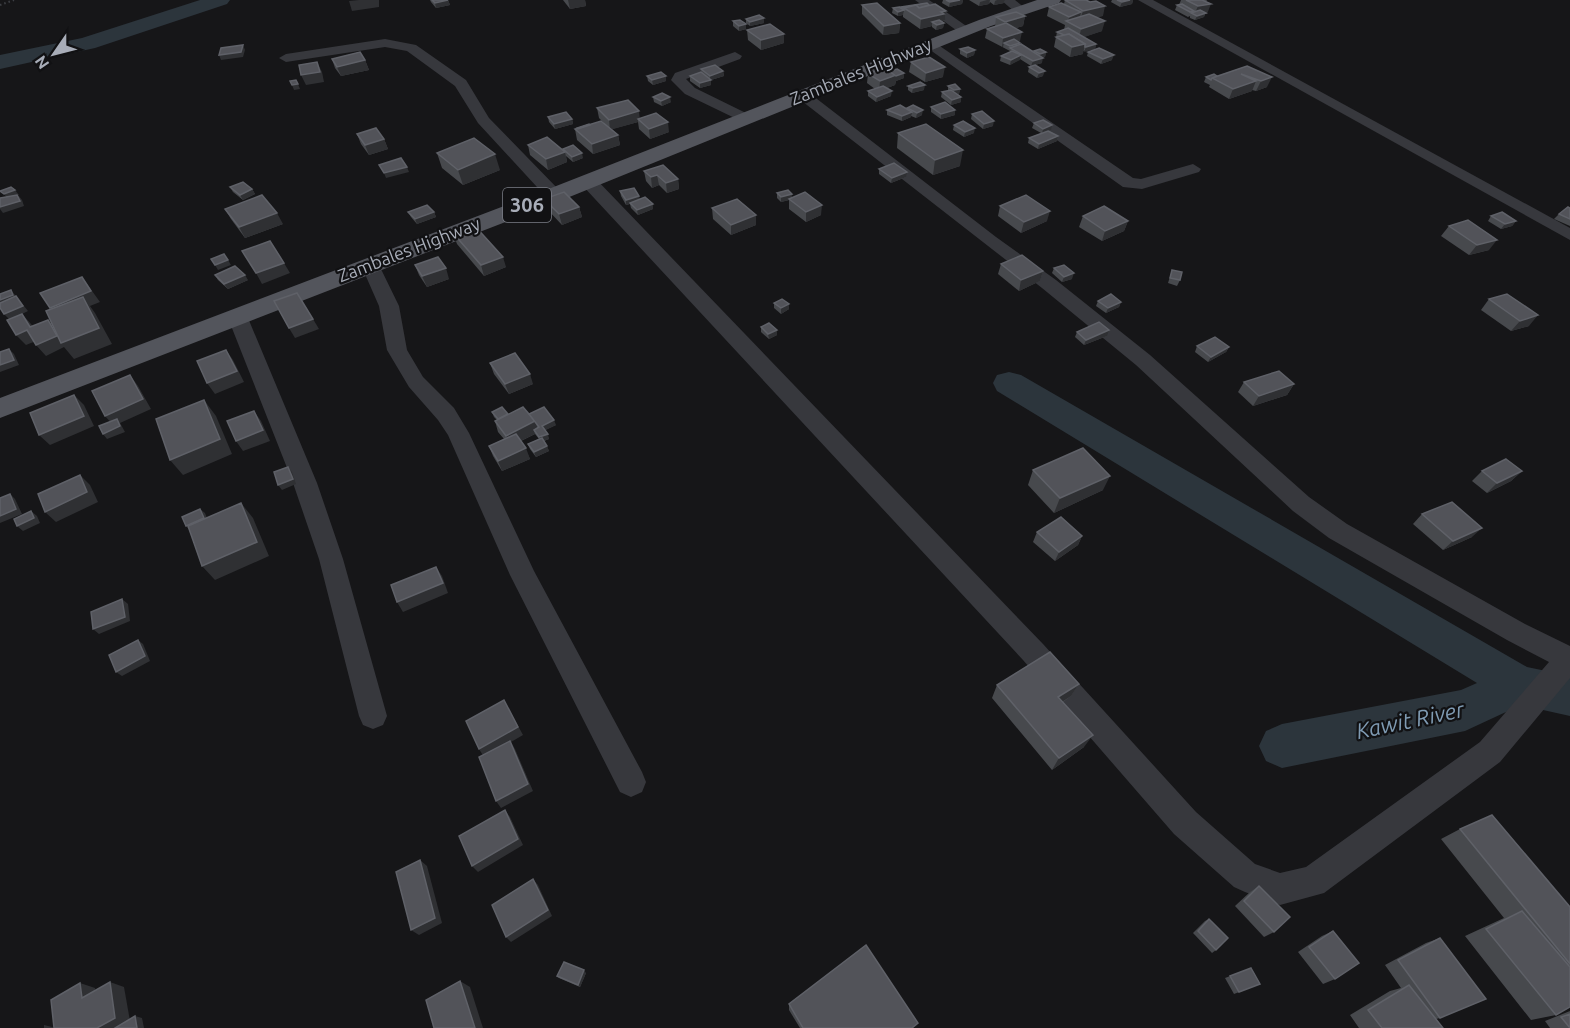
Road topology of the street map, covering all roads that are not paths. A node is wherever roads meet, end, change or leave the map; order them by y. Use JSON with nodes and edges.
{"nodes":[{"id":1,"x":921,"y":0,"type":"edge"},
{"id":2,"x":1053,"y":0,"type":"edge"},
{"id":3,"x":1144,"y":0,"type":"edge"},
{"id":4,"x":1014,"y":5,"type":"edge"},
{"id":5,"x":965,"y":30,"type":"junction"},
{"id":6,"x":931,"y":44,"type":"junction"},
{"id":7,"x":735,"y":56,"type":"dead end"},
{"id":8,"x":285,"y":58,"type":"dead end"},
{"id":9,"x":803,"y":95,"type":"junction"},
{"id":10,"x":745,"y":118,"type":"junction"},
{"id":11,"x":1193,"y":169,"type":"dead end"},
{"id":12,"x":588,"y":181,"type":"junction"},
{"id":13,"x":554,"y":195,"type":"junction"},
{"id":14,"x":1570,"y":235,"type":"edge"},
{"id":15,"x":370,"y":266,"type":"junction"},
{"id":16,"x":238,"y":318,"type":"junction"},
{"id":17,"x":0,"y":408,"type":"edge"},
{"id":18,"x":1570,"y":659,"type":"edge"},
{"id":19,"x":373,"y":716,"type":"dead end"},
{"id":20,"x":631,"y":782,"type":"dead end"}],
"edges":[{"from":1,"to":5,"type":"street"},
{"from":2,"to":4,"type":"main road","name":"Zambales Highway","number":"306"},
{"from":3,"to":14,"type":"street"},
{"from":4,"to":5,"type":"main road","name":"Zambales Highway","number":"306"},
{"from":5,"to":6,"type":"main road","name":"Zambales Highway","number":"306"},
{"from":6,"to":9,"type":"main road","name":"Zambales Highway","number":"306"},
{"from":6,"to":11,"type":"street"},
{"from":7,"to":10,"type":"street"},
{"from":8,"to":13,"type":"street"},
{"from":9,"to":10,"type":"main road","name":"Zambales Highway","number":"306"},
{"from":9,"to":18,"type":"street"},
{"from":10,"to":12,"type":"main road","name":"Zambales Highway","number":"306"},
{"from":12,"to":13,"type":"main road","name":"Zambales Highway","number":"306"},
{"from":12,"to":18,"type":"street"},
{"from":13,"to":15,"type":"main road","name":"Zambales Highway","number":"306"},
{"from":15,"to":16,"type":"main road","name":"Zambales Highway","number":"306"},
{"from":15,"to":20,"type":"street"},
{"from":16,"to":17,"type":"main road","name":"Zambales Highway","number":"306"},
{"from":16,"to":19,"type":"street"}]}
